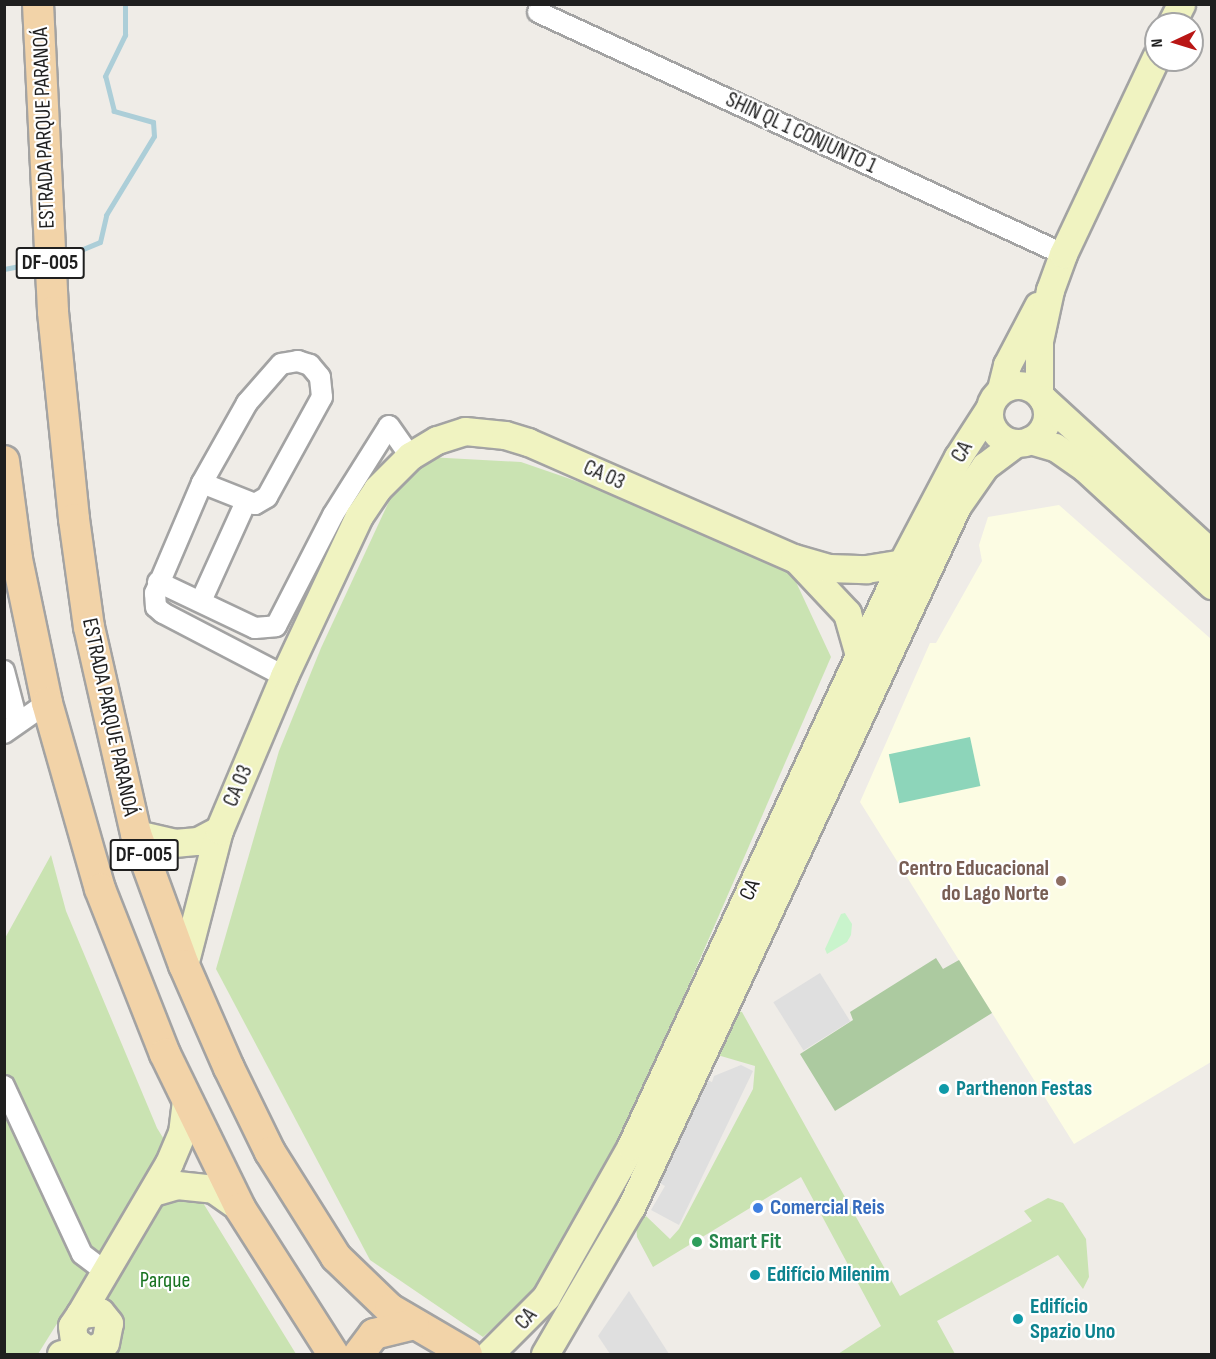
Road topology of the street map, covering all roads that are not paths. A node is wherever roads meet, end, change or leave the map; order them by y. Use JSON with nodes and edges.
{"nodes":[{"id":1,"x":38,"y":4,"type":"edge"},
{"id":2,"x":538,"y":12,"type":"dead end"},
{"id":3,"x":1149,"y":72,"type":"edge"},
{"id":4,"x":1063,"y":254,"type":"junction"},
{"id":5,"x":1050,"y":290,"type":"junction"},
{"id":6,"x":1041,"y":396,"type":"junction"},
{"id":7,"x":995,"y":399,"type":"junction"},
{"id":8,"x":1023,"y":442,"type":"junction"},
{"id":9,"x":410,"y":456,"type":"junction"},
{"id":10,"x":4,"y":461,"type":"edge"},
{"id":11,"x":202,"y":483,"type":"junction"},
{"id":12,"x":246,"y":502,"type":"junction"},
{"id":13,"x":1212,"y":554,"type":"edge"},
{"id":14,"x":794,"y":558,"type":"junction"},
{"id":15,"x":902,"y":563,"type":"junction"},
{"id":16,"x":158,"y":582,"type":"junction"},
{"id":17,"x":1212,"y":585,"type":"edge"},
{"id":18,"x":201,"y":601,"type":"junction"},
{"id":19,"x":859,"y":655,"type":"junction"},
{"id":20,"x":4,"y":671,"type":"edge"},
{"id":21,"x":284,"y":676,"type":"junction"},
{"id":22,"x":46,"y":703,"type":"junction"},
{"id":23,"x":11,"y":727,"type":"edge"},
{"id":24,"x":219,"y":830,"type":"junction"},
{"id":25,"x":136,"y":834,"type":"junction"},
{"id":26,"x":184,"y":965,"type":"junction"},
{"id":27,"x":4,"y":1086,"type":"edge"},
{"id":28,"x":186,"y":1100,"type":"junction"},
{"id":29,"x":153,"y":1192,"type":"junction"},
{"id":30,"x":240,"y":1208,"type":"junction"},
{"id":31,"x":107,"y":1273,"type":"junction"},
{"id":32,"x":414,"y":1324,"type":"junction"},
{"id":33,"x":90,"y":1341,"type":"edge"},
{"id":34,"x":53,"y":1354,"type":"edge"},
{"id":35,"x":333,"y":1354,"type":"edge"},
{"id":36,"x":359,"y":1354,"type":"edge"},
{"id":37,"x":467,"y":1354,"type":"edge"},
{"id":38,"x":489,"y":1354,"type":"edge"},
{"id":39,"x":545,"y":1354,"type":"edge"}],
"edges":[{"from":1,"to":25,"type":"main road","name":"ESTRADA PARQUE PARANOÁ","number":"DF-005"},
{"from":2,"to":4,"type":"street","name":"SHIN QL 1 CONJUNTO 1"},
{"from":3,"to":4,"type":"street"},
{"from":4,"to":5,"type":"street"},
{"from":5,"to":6,"type":"street"},
{"from":5,"to":7,"type":"street","name":"CA"},
{"from":6,"to":7,"type":"street"},
{"from":6,"to":8,"type":"street"},
{"from":6,"to":13,"type":"street"},
{"from":7,"to":8,"type":"street"},
{"from":7,"to":15,"type":"street","name":"CA"},
{"from":8,"to":17,"type":"street"},
{"from":8,"to":39,"type":"street","name":"CA"},
{"from":9,"to":14,"type":"street","name":"CA 03"},
{"from":9,"to":18,"type":"street"},
{"from":9,"to":21,"type":"street","name":"CA 03"},
{"from":10,"to":22,"type":"main road","number":"DF-005"},
{"from":11,"to":12,"type":"street"},
{"from":11,"to":12,"type":"street"},
{"from":11,"to":16,"type":"street"},
{"from":12,"to":18,"type":"street"},
{"from":14,"to":15,"type":"street","name":"CA 03"},
{"from":14,"to":19,"type":"street","name":"CA 03"},
{"from":15,"to":19,"type":"street","name":"CA"},
{"from":16,"to":18,"type":"street"},
{"from":16,"to":21,"type":"street"},
{"from":19,"to":38,"type":"street","name":"CA"},
{"from":20,"to":23,"type":"street"},
{"from":21,"to":24,"type":"street","name":"CA 03"},
{"from":22,"to":23,"type":"street"},
{"from":22,"to":28,"type":"main road","number":"DF-005"},
{"from":24,"to":25,"type":"street","name":"CA 03"},
{"from":24,"to":26,"type":"street","name":"CA 03"},
{"from":25,"to":26,"type":"main road","name":"ESTRADA PARQUE PARANOÁ","number":"DF-005"},
{"from":26,"to":32,"type":"main road","name":"ESTRADA PARQUE PARANOÁ","number":"DF-005"},
{"from":27,"to":31,"type":"street"},
{"from":28,"to":29,"type":"street"},
{"from":28,"to":30,"type":"main road","number":"DF-005"},
{"from":29,"to":30,"type":"street"},
{"from":29,"to":31,"type":"street"},
{"from":30,"to":35,"type":"main road","number":"DF-005"},
{"from":31,"to":33,"type":"street"},
{"from":32,"to":36,"type":"main road"},
{"from":32,"to":37,"type":"main road","name":"ESTRADA PARQUE PARANOÁ","number":"DF-005"},
{"from":33,"to":34,"type":"street"}]}
